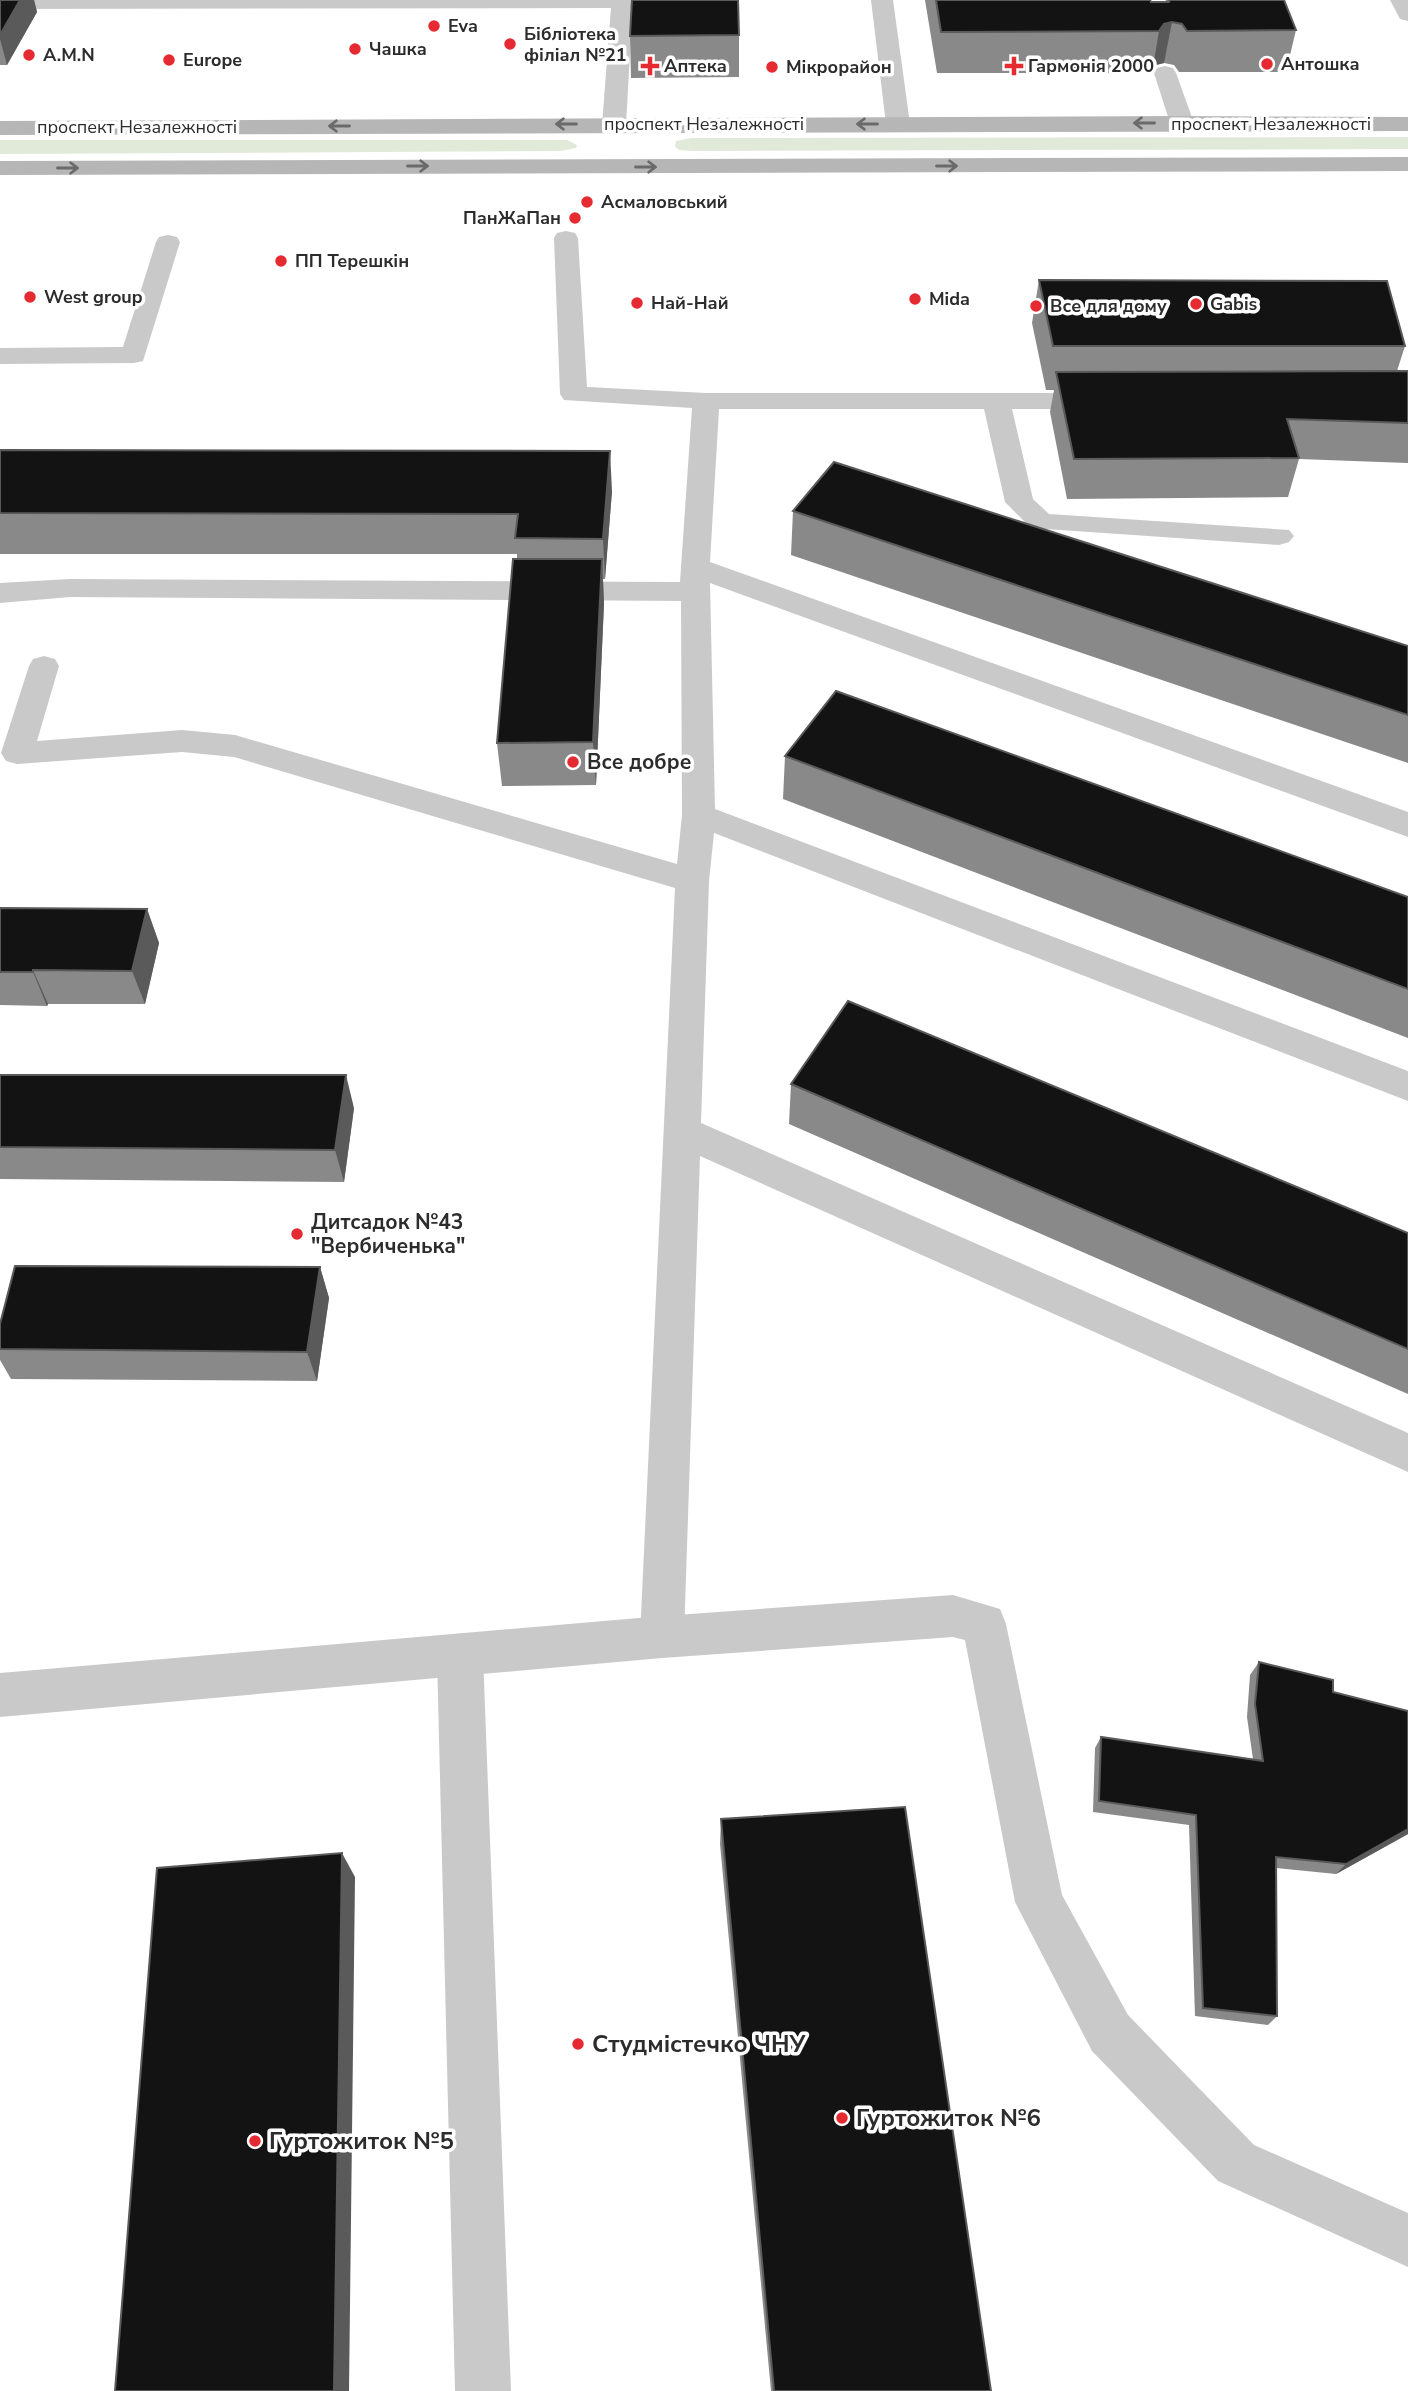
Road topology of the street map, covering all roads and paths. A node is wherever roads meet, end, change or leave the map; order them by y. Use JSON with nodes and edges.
{"nodes":[{"id":1,"x":882,"y":0,"type":"edge"},
{"id":2,"x":1401,"y":0,"type":"edge"},
{"id":3,"x":622,"y":1,"type":"edge"},
{"id":4,"x":0,"y":3,"type":"edge"},
{"id":5,"x":1408,"y":14,"type":"edge"},
{"id":6,"x":1165,"y":73,"type":"edge"},
{"id":7,"x":1182,"y":123,"type":"junction"},
{"id":8,"x":898,"y":124,"type":"junction"},
{"id":9,"x":1408,"y":124,"type":"edge"},
{"id":10,"x":614,"y":125,"type":"junction"},
{"id":11,"x":0,"y":128,"type":"edge"},
{"id":12,"x":1408,"y":164,"type":"edge"},
{"id":13,"x":0,"y":168,"type":"edge"},
{"id":14,"x":566,"y":238,"type":"dead end"},
{"id":15,"x":168,"y":242,"type":"dead end"},
{"id":16,"x":0,"y":356,"type":"edge"},
{"id":17,"x":706,"y":401,"type":"junction"},
{"id":18,"x":996,"y":401,"type":"junction"},
{"id":19,"x":1133,"y":401,"type":"edge"},
{"id":20,"x":1279,"y":536,"type":"dead end"},
{"id":21,"x":695,"y":579,"type":"junction"},
{"id":22,"x":0,"y":593,"type":"edge"},
{"id":23,"x":44,"y":667,"type":"dead end"},
{"id":24,"x":699,"y":815,"type":"junction"},
{"id":25,"x":1408,"y":825,"type":"edge"},
{"id":26,"x":692,"y":881,"type":"junction"},
{"id":27,"x":1408,"y":1086,"type":"edge"},
{"id":28,"x":682,"y":1131,"type":"junction"},
{"id":29,"x":1408,"y":1453,"type":"edge"},
{"id":30,"x":662,"y":1637,"type":"junction"},
{"id":31,"x":460,"y":1656,"type":"junction"},
{"id":32,"x":0,"y":1695,"type":"edge"},
{"id":33,"x":1408,"y":2240,"type":"edge"},
{"id":34,"x":483,"y":2391,"type":"edge"}],
"edges":[{"from":1,"to":8,"type":"street"},
{"from":2,"to":5,"type":"street"},
{"from":3,"to":4,"type":"street"},
{"from":3,"to":10,"type":"street"},
{"from":6,"to":7,"type":"street"},
{"from":7,"to":8,"type":"main road","name":"проспект Незалежності","one_way":true},
{"from":7,"to":9,"type":"main road","name":"проспект Незалежності"},
{"from":8,"to":10,"type":"main road","name":"проспект Незалежності","one_way":true},
{"from":10,"to":11,"type":"main road","name":"проспект Незалежності","one_way":true},
{"from":13,"to":12,"type":"main road","name":"проспект Незалежності","one_way":true},
{"from":14,"to":17,"type":"street"},
{"from":15,"to":16,"type":"street"},
{"from":17,"to":18,"type":"street"},
{"from":17,"to":21,"type":"street"},
{"from":18,"to":19,"type":"street"},
{"from":18,"to":20,"type":"street"},
{"from":21,"to":22,"type":"street"},
{"from":21,"to":24,"type":"street"},
{"from":21,"to":25,"type":"street"},
{"from":23,"to":26,"type":"street"},
{"from":24,"to":26,"type":"street"},
{"from":24,"to":27,"type":"street"},
{"from":26,"to":28,"type":"street"},
{"from":28,"to":29,"type":"street"},
{"from":28,"to":30,"type":"street"},
{"from":30,"to":31,"type":"street"},
{"from":30,"to":33,"type":"street"},
{"from":31,"to":32,"type":"street"},
{"from":31,"to":34,"type":"street"}]}
